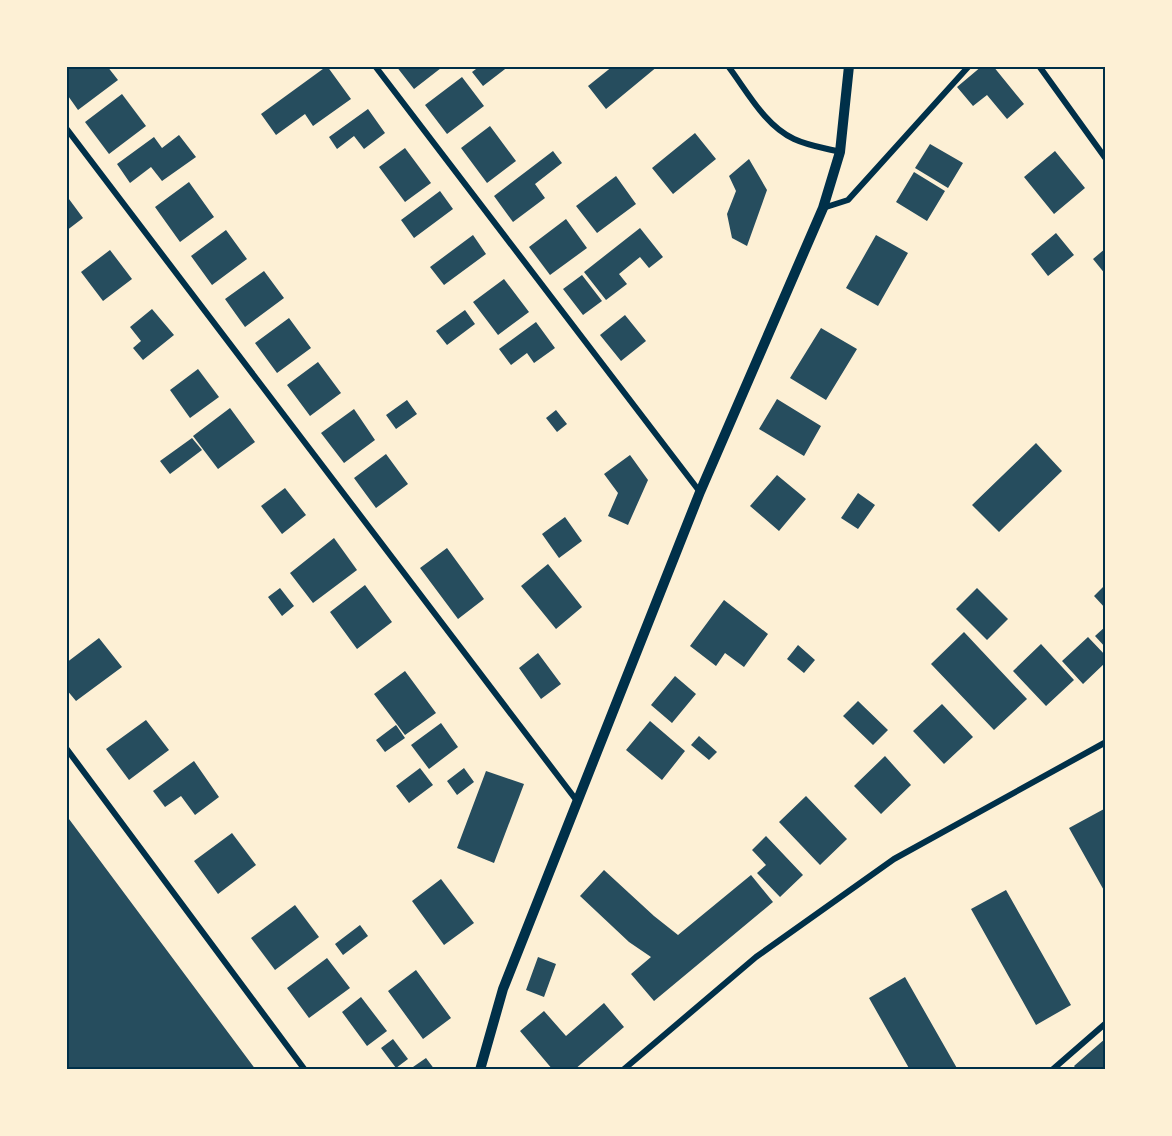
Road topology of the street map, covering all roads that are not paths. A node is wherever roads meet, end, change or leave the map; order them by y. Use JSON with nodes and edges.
{"nodes":[{"id":1,"x":375,"y":66,"type":"edge"},
{"id":2,"x":728,"y":66,"type":"edge"},
{"id":3,"x":849,"y":66,"type":"edge"},
{"id":4,"x":969,"y":66,"type":"edge"},
{"id":5,"x":1039,"y":66,"type":"edge"},
{"id":6,"x":66,"y":128,"type":"edge"},
{"id":7,"x":840,"y":152,"type":"junction"},
{"id":8,"x":1106,"y":159,"type":"edge"},
{"id":9,"x":823,"y":208,"type":"junction"},
{"id":10,"x":700,"y":492,"type":"junction"},
{"id":11,"x":1106,"y":742,"type":"edge"},
{"id":12,"x":66,"y":748,"type":"edge"},
{"id":13,"x":577,"y":802,"type":"junction"},
{"id":14,"x":1106,"y":1023,"type":"edge"},
{"id":15,"x":305,"y":1070,"type":"edge"},
{"id":16,"x":480,"y":1070,"type":"edge"},
{"id":17,"x":623,"y":1070,"type":"edge"},
{"id":18,"x":1052,"y":1070,"type":"edge"}],
"edges":[{"from":1,"to":10,"type":"street"},
{"from":2,"to":7,"type":"street"},
{"from":3,"to":7,"type":"street"},
{"from":4,"to":9,"type":"street"},
{"from":5,"to":8,"type":"street"},
{"from":6,"to":13,"type":"street"},
{"from":7,"to":9,"type":"street"},
{"from":9,"to":10,"type":"street"},
{"from":10,"to":13,"type":"street"},
{"from":11,"to":17,"type":"street"},
{"from":12,"to":15,"type":"street"},
{"from":13,"to":16,"type":"street"},
{"from":14,"to":18,"type":"street"}]}
